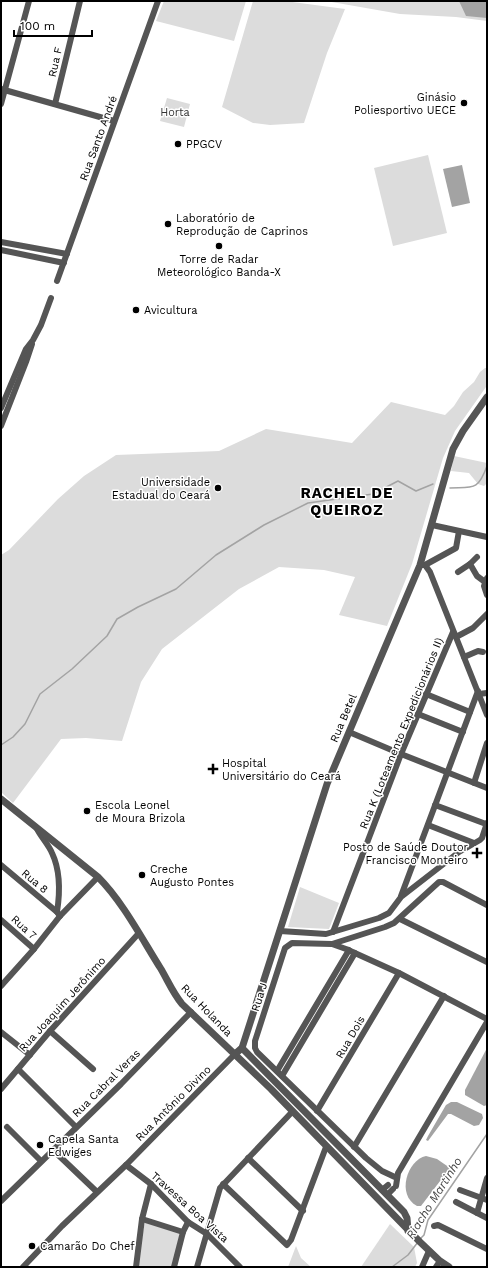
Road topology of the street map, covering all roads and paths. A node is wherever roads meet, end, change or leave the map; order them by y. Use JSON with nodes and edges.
{"nodes":[{"id":1,"x":28,"y":1,"type":"edge"},
{"id":2,"x":80,"y":1,"type":"edge"},
{"id":3,"x":158,"y":1,"type":"edge"},
{"id":4,"x":3,"y":89,"type":"edge"},
{"id":5,"x":1,"y":104,"type":"edge"},
{"id":6,"x":55,"y":104,"type":"junction"},
{"id":7,"x":114,"y":120,"type":"junction"},
{"id":8,"x":1,"y":242,"type":"edge"},
{"id":9,"x":1,"y":250,"type":"edge"},
{"id":10,"x":68,"y":254,"type":"junction"},
{"id":11,"x":64,"y":263,"type":"junction"},
{"id":12,"x":57,"y":281,"type":"dead end"},
{"id":13,"x":52,"y":298,"type":"dead end"},
{"id":14,"x":33,"y":340,"type":"junction"},
{"id":15,"x":487,"y":397,"type":"edge"},
{"id":16,"x":1,"y":408,"type":"edge"},
{"id":17,"x":1,"y":426,"type":"edge"},
{"id":18,"x":432,"y":525,"type":"junction"},
{"id":19,"x":459,"y":531,"type":"junction"},
{"id":20,"x":487,"y":537,"type":"edge"},
{"id":21,"x":477,"y":557,"type":"dead end"},
{"id":22,"x":470,"y":564,"type":"junction"},
{"id":23,"x":423,"y":565,"type":"junction"},
{"id":24,"x":458,"y":572,"type":"dead end"},
{"id":25,"x":486,"y":580,"type":"edge"},
{"id":26,"x":487,"y":595,"type":"edge"},
{"id":27,"x":486,"y":617,"type":"edge"},
{"id":28,"x":454,"y":634,"type":"junction"},
{"id":29,"x":483,"y":652,"type":"dead end"},
{"id":30,"x":464,"y":657,"type":"junction"},
{"id":31,"x":478,"y":693,"type":"junction"},
{"id":32,"x":487,"y":693,"type":"edge"},
{"id":33,"x":426,"y":694,"type":"junction"},
{"id":34,"x":470,"y":712,"type":"junction"},
{"id":35,"x":418,"y":714,"type":"junction"},
{"id":36,"x":487,"y":715,"type":"edge"},
{"id":37,"x":349,"y":732,"type":"junction"},
{"id":38,"x":463,"y":732,"type":"junction"},
{"id":39,"x":487,"y":743,"type":"edge"},
{"id":40,"x":401,"y":754,"type":"junction"},
{"id":41,"x":448,"y":772,"type":"junction"},
{"id":42,"x":474,"y":783,"type":"junction"},
{"id":43,"x":487,"y":788,"type":"edge"},
{"id":44,"x":1,"y":799,"type":"edge"},
{"id":45,"x":435,"y":805,"type":"junction"},
{"id":46,"x":487,"y":824,"type":"edge"},
{"id":47,"x":428,"y":825,"type":"junction"},
{"id":48,"x":35,"y":826,"type":"junction"},
{"id":49,"x":474,"y":843,"type":"junction"},
{"id":50,"x":1,"y":864,"type":"edge"},
{"id":51,"x":98,"y":877,"type":"junction"},
{"id":52,"x":401,"y":897,"type":"junction"},
{"id":53,"x":487,"y":905,"type":"edge"},
{"id":54,"x":59,"y":914,"type":"junction"},
{"id":55,"x":400,"y":919,"type":"junction"},
{"id":56,"x":1,"y":920,"type":"edge"},
{"id":57,"x":280,"y":930,"type":"junction"},
{"id":58,"x":333,"y":932,"type":"junction"},
{"id":59,"x":139,"y":933,"type":"junction"},
{"id":60,"x":352,"y":937,"type":"junction"},
{"id":61,"x":332,"y":944,"type":"junction"},
{"id":62,"x":34,"y":949,"type":"junction"},
{"id":63,"x":350,"y":951,"type":"junction"},
{"id":64,"x":487,"y":962,"type":"edge"},
{"id":65,"x":399,"y":973,"type":"junction"},
{"id":66,"x":2,"y":982,"type":"edge"},
{"id":67,"x":444,"y":996,"type":"junction"},
{"id":68,"x":191,"y":1012,"type":"junction"},
{"id":69,"x":487,"y":1018,"type":"edge"},
{"id":70,"x":487,"y":1022,"type":"edge"},
{"id":71,"x":50,"y":1031,"type":"junction"},
{"id":72,"x":1,"y":1032,"type":"edge"},
{"id":73,"x":242,"y":1048,"type":"junction"},
{"id":74,"x":235,"y":1054,"type":"junction"},
{"id":75,"x":30,"y":1055,"type":"junction"},
{"id":76,"x":18,"y":1069,"type":"junction"},
{"id":77,"x":93,"y":1069,"type":"dead end"},
{"id":78,"x":280,"y":1074,"type":"junction"},
{"id":79,"x":1,"y":1089,"type":"edge"},
{"id":80,"x":317,"y":1111,"type":"junction"},
{"id":81,"x":292,"y":1112,"type":"junction"},
{"id":82,"x":7,"y":1127,"type":"dead end"},
{"id":83,"x":76,"y":1127,"type":"junction"},
{"id":84,"x":326,"y":1147,"type":"junction"},
{"id":85,"x":354,"y":1147,"type":"junction"},
{"id":86,"x":53,"y":1150,"type":"junction"},
{"id":87,"x":248,"y":1158,"type":"junction"},
{"id":88,"x":41,"y":1161,"type":"junction"},
{"id":89,"x":126,"y":1165,"type":"junction"},
{"id":90,"x":487,"y":1178,"type":"edge"},
{"id":91,"x":151,"y":1184,"type":"junction"},
{"id":92,"x":223,"y":1184,"type":"junction"},
{"id":93,"x":393,"y":1184,"type":"junction"},
{"id":94,"x":1,"y":1190,"type":"edge"},
{"id":95,"x":460,"y":1190,"type":"dead end"},
{"id":96,"x":96,"y":1192,"type":"junction"},
{"id":97,"x":385,"y":1193,"type":"junction"},
{"id":98,"x":7,"y":1195,"type":"junction"},
{"id":99,"x":484,"y":1199,"type":"edge"},
{"id":100,"x":1,"y":1201,"type":"edge"},
{"id":101,"x":456,"y":1202,"type":"dead end"},
{"id":102,"x":302,"y":1210,"type":"junction"},
{"id":103,"x":477,"y":1212,"type":"junction"},
{"id":104,"x":487,"y":1218,"type":"edge"},
{"id":105,"x":142,"y":1219,"type":"junction"},
{"id":106,"x":188,"y":1222,"type":"junction"},
{"id":107,"x":434,"y":1226,"type":"dead end"},
{"id":108,"x":408,"y":1231,"type":"junction"},
{"id":109,"x":183,"y":1232,"type":"junction"},
{"id":110,"x":207,"y":1234,"type":"junction"},
{"id":111,"x":486,"y":1247,"type":"edge"},
{"id":112,"x":429,"y":1252,"type":"junction"},
{"id":113,"x":438,"y":1264,"type":"edge"},
{"id":114,"x":25,"y":1266,"type":"edge"},
{"id":115,"x":136,"y":1267,"type":"edge"},
{"id":116,"x":174,"y":1267,"type":"edge"},
{"id":117,"x":198,"y":1267,"type":"edge"},
{"id":118,"x":240,"y":1267,"type":"edge"},
{"id":119,"x":422,"y":1267,"type":"edge"},
{"id":120,"x":449,"y":1267,"type":"edge"}],
"edges":[{"from":1,"to":4,"type":"street"},
{"from":2,"to":6,"type":"street","name":"Rua F"},
{"from":3,"to":7,"type":"street","name":"Rua Santo André"},
{"from":4,"to":5,"type":"street"},
{"from":4,"to":6,"type":"street"},
{"from":6,"to":7,"type":"street"},
{"from":7,"to":10,"type":"street","name":"Rua Santo André"},
{"from":8,"to":10,"type":"street"},
{"from":9,"to":11,"type":"street"},
{"from":10,"to":11,"type":"street","name":"Rua Santo André"},
{"from":11,"to":12,"type":"street","name":"Rua Santo André"},
{"from":13,"to":14,"type":"street"},
{"from":14,"to":16,"type":"street"},
{"from":14,"to":17,"type":"street"},
{"from":15,"to":18,"type":"street","name":"Rua Betel"},
{"from":18,"to":19,"type":"street"},
{"from":18,"to":23,"type":"street","name":"Rua Betel"},
{"from":19,"to":20,"type":"street"},
{"from":19,"to":23,"type":"street"},
{"from":21,"to":22,"type":"street"},
{"from":22,"to":24,"type":"street"},
{"from":22,"to":25,"type":"street"},
{"from":23,"to":28,"type":"street"},
{"from":23,"to":37,"type":"street","name":"Rua Betel"},
{"from":25,"to":26,"type":"street"},
{"from":27,"to":28,"type":"street"},
{"from":28,"to":30,"type":"street"},
{"from":28,"to":33,"type":"street","name":"Rua K (Loteamento Expedicionários II)"},
{"from":29,"to":30,"type":"street"},
{"from":30,"to":31,"type":"street"},
{"from":31,"to":32,"type":"street"},
{"from":31,"to":34,"type":"street"},
{"from":31,"to":36,"type":"street"},
{"from":33,"to":34,"type":"street"},
{"from":33,"to":35,"type":"street","name":"Rua K (Loteamento Expedicionários II)"},
{"from":34,"to":38,"type":"street"},
{"from":35,"to":38,"type":"street"},
{"from":35,"to":40,"type":"street","name":"Rua K (Loteamento Expedicionários II)"},
{"from":37,"to":40,"type":"street"},
{"from":37,"to":57,"type":"street","name":"Rua Betel"},
{"from":38,"to":41,"type":"street"},
{"from":39,"to":42,"type":"street"},
{"from":40,"to":41,"type":"street"},
{"from":40,"to":58,"type":"street","name":"Rua K (Loteamento Expedicionários II)"},
{"from":41,"to":42,"type":"street"},
{"from":41,"to":45,"type":"street"},
{"from":42,"to":43,"type":"street"},
{"from":44,"to":48,"type":"street","name":"Rua Holanda"},
{"from":45,"to":46,"type":"street"},
{"from":45,"to":47,"type":"street"},
{"from":46,"to":49,"type":"street"},
{"from":47,"to":49,"type":"street"},
{"from":47,"to":52,"type":"street"},
{"from":48,"to":51,"type":"street","name":"Rua Holanda"},
{"from":48,"to":54,"type":"street"},
{"from":49,"to":52,"type":"street"},
{"from":50,"to":54,"type":"street","name":"Rua 8"},
{"from":51,"to":54,"type":"street"},
{"from":51,"to":59,"type":"street","name":"Rua Holanda"},
{"from":52,"to":58,"type":"street"},
{"from":53,"to":55,"type":"street"},
{"from":54,"to":62,"type":"street"},
{"from":55,"to":60,"type":"street"},
{"from":55,"to":64,"type":"street"},
{"from":56,"to":62,"type":"street","name":"Rua 7"},
{"from":57,"to":58,"type":"street"},
{"from":57,"to":73,"type":"street","name":"Rua Betel"},
{"from":59,"to":68,"type":"street","name":"Rua Holanda"},
{"from":59,"to":71,"type":"street","name":"Rua Joaquim Jerônimo"},
{"from":60,"to":61,"type":"street"},
{"from":60,"to":63,"type":"street"},
{"from":61,"to":63,"type":"street"},
{"from":61,"to":78,"type":"street","name":"Rua J"},
{"from":62,"to":66,"type":"street"},
{"from":63,"to":65,"type":"street"},
{"from":63,"to":78,"type":"street"},
{"from":65,"to":67,"type":"street"},
{"from":65,"to":80,"type":"street","name":"Rua Dois"},
{"from":67,"to":69,"type":"street"},
{"from":67,"to":85,"type":"street"},
{"from":68,"to":74,"type":"street","name":"Rua Holanda"},
{"from":68,"to":83,"type":"street","name":"Rua Cabral Veras"},
{"from":70,"to":93,"type":"street"},
{"from":71,"to":75,"type":"street","name":"Rua Joaquim Jerônimo"},
{"from":71,"to":77,"type":"street"},
{"from":72,"to":75,"type":"street"},
{"from":73,"to":74,"type":"street"},
{"from":73,"to":97,"type":"street","name":"Rua Holanda"},
{"from":74,"to":81,"type":"street","name":"Rua Holanda"},
{"from":74,"to":89,"type":"street","name":"Rua Antônio Divino"},
{"from":75,"to":76,"type":"street","name":"Rua Joaquim Jerônimo"},
{"from":76,"to":79,"type":"street","name":"Rua Joaquim Jerônimo"},
{"from":76,"to":83,"type":"street"},
{"from":78,"to":80,"type":"street"},
{"from":80,"to":85,"type":"street"},
{"from":81,"to":84,"type":"street","name":"Rua Holanda"},
{"from":81,"to":87,"type":"street"},
{"from":82,"to":88,"type":"street"},
{"from":83,"to":86,"type":"street","name":"Rua Cabral Veras"},
{"from":84,"to":102,"type":"street"},
{"from":84,"to":108,"type":"street","name":"Rua Holanda"},
{"from":85,"to":93,"type":"street"},
{"from":86,"to":88,"type":"street","name":"Rua Cabral Veras"},
{"from":86,"to":96,"type":"street"},
{"from":87,"to":92,"type":"street"},
{"from":87,"to":102,"type":"street"},
{"from":88,"to":98,"type":"street","name":"Rua Cabral Veras"},
{"from":89,"to":91,"type":"street","name":"Travessa Boa Vista"},
{"from":89,"to":96,"type":"street","name":"Rua Antônio Divino"},
{"from":90,"to":99,"type":"street"},
{"from":91,"to":105,"type":"street"},
{"from":91,"to":106,"type":"street","name":"Travessa Boa Vista"},
{"from":92,"to":102,"type":"street"},
{"from":92,"to":110,"type":"street"},
{"from":93,"to":97,"type":"street"},
{"from":94,"to":98,"type":"street"},
{"from":95,"to":99,"type":"street"},
{"from":96,"to":114,"type":"street","name":"Rua Antônio Divino"},
{"from":97,"to":108,"type":"street","name":"Rua Holanda"},
{"from":98,"to":100,"type":"street","name":"Rua Cabral Veras"},
{"from":99,"to":103,"type":"street"},
{"from":101,"to":103,"type":"street"},
{"from":103,"to":104,"type":"street"},
{"from":105,"to":109,"type":"street"},
{"from":105,"to":115,"type":"street"},
{"from":106,"to":109,"type":"street"},
{"from":106,"to":110,"type":"street","name":"Travessa Boa Vista"},
{"from":107,"to":111,"type":"street"},
{"from":108,"to":112,"type":"street","name":"Rua Holanda"},
{"from":109,"to":116,"type":"street"},
{"from":110,"to":117,"type":"street"},
{"from":110,"to":118,"type":"street","name":"Travessa Boa Vista"},
{"from":112,"to":113,"type":"street","name":"Rua Holanda"},
{"from":112,"to":119,"type":"street"},
{"from":113,"to":120,"type":"street","name":"Rua Holanda"}]}
